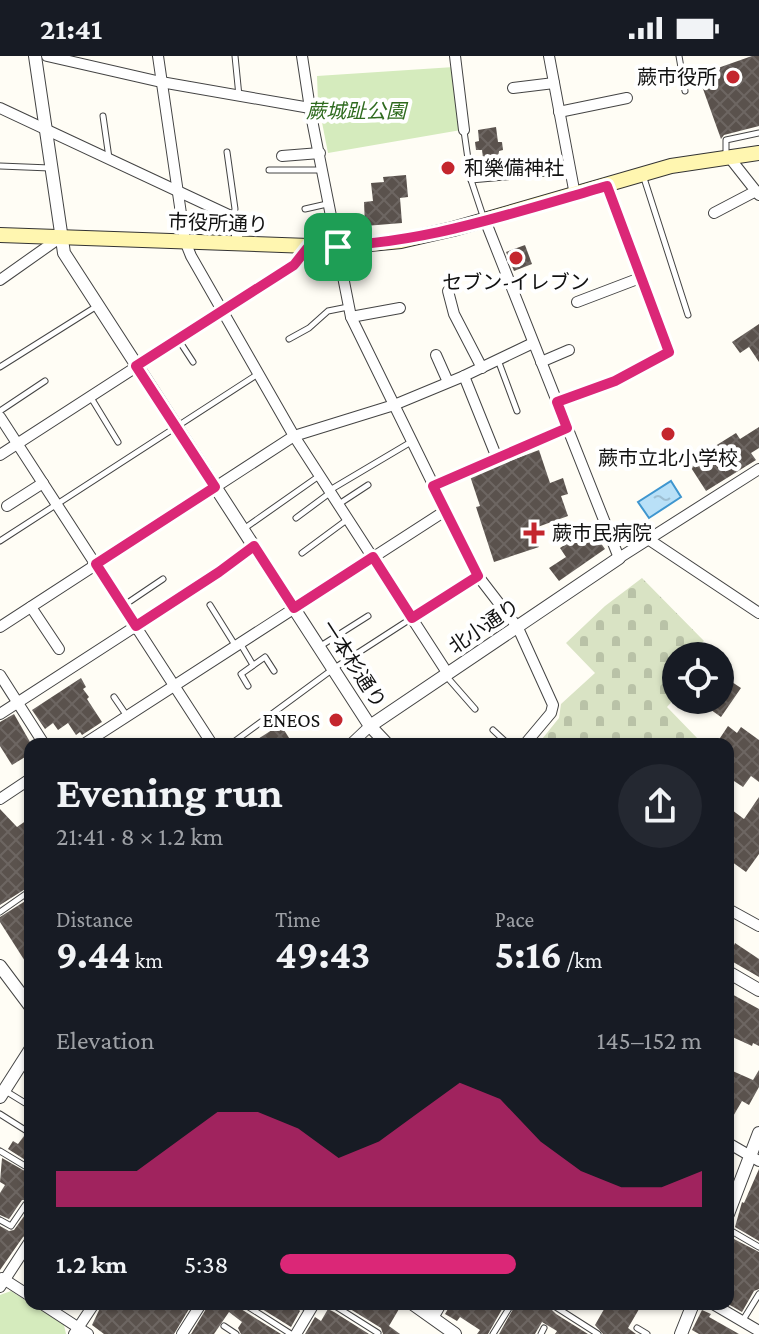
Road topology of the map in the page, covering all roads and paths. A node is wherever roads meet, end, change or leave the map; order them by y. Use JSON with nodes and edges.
{"nodes":[{"id":1,"x":35,"y":56,"type":"edge"},
{"id":2,"x":47,"y":56,"type":"edge"},
{"id":3,"x":158,"y":56,"type":"edge"},
{"id":4,"x":235,"y":56,"type":"edge"},
{"id":5,"x":302,"y":56,"type":"edge"},
{"id":6,"x":455,"y":56,"type":"edge"},
{"id":7,"x":549,"y":56,"type":"edge"},
{"id":8,"x":679,"y":56,"type":"edge"},
{"id":9,"x":161,"y":82,"type":"junction"},
{"id":10,"x":554,"y":83,"type":"junction"},
{"id":11,"x":513,"y":88,"type":"dead end"},
{"id":12,"x":685,"y":91,"type":"dead end"},
{"id":13,"x":239,"y":97,"type":"junction"},
{"id":14,"x":627,"y":98,"type":"dead end"},
{"id":15,"x":0,"y":108,"type":"edge"},
{"id":16,"x":310,"y":108,"type":"junction"},
{"id":17,"x":559,"y":112,"type":"junction"},
{"id":18,"x":103,"y":116,"type":"dead end"},
{"id":19,"x":45,"y":128,"type":"junction"},
{"id":20,"x":464,"y":130,"type":"joint"},
{"id":21,"x":759,"y":133,"type":"edge"},
{"id":22,"x":227,"y":152,"type":"dead end"},
{"id":23,"x":320,"y":153,"type":"junction"},
{"id":24,"x":759,"y":153,"type":"edge"},
{"id":25,"x":282,"y":156,"type":"dead end"},
{"id":26,"x":728,"y":157,"type":"junction"},
{"id":27,"x":109,"y":158,"type":"junction"},
{"id":28,"x":0,"y":166,"type":"edge"},
{"id":29,"x":51,"y":168,"type":"junction"},
{"id":30,"x":269,"y":170,"type":"dead end"},
{"id":31,"x":323,"y":170,"type":"junction"},
{"id":32,"x":570,"y":171,"type":"junction"},
{"id":33,"x":643,"y":175,"type":"junction"},
{"id":34,"x":471,"y":180,"type":"junction"},
{"id":35,"x":607,"y":186,"type":"junction"},
{"id":36,"x":179,"y":190,"type":"junction"},
{"id":37,"x":758,"y":193,"type":"edge"},
{"id":38,"x":575,"y":195,"type":"junction"},
{"id":39,"x":329,"y":203,"type":"junction"},
{"id":40,"x":305,"y":209,"type":"dead end"},
{"id":41,"x":714,"y":213,"type":"dead end"},
{"id":42,"x":233,"y":217,"type":"junction"},
{"id":43,"x":485,"y":220,"type":"junction"},
{"id":44,"x":0,"y":235,"type":"edge"},
{"id":45,"x":61,"y":237,"type":"junction"},
{"id":46,"x":185,"y":241,"type":"junction"},
{"id":47,"x":237,"y":243,"type":"junction"},
{"id":48,"x":309,"y":246,"type":"junction"},
{"id":49,"x":338,"y":247,"type":"junction"},
{"id":50,"x":640,"y":278,"type":"junction"},
{"id":51,"x":0,"y":280,"type":"edge"},
{"id":52,"x":448,"y":291,"type":"dead end"},
{"id":53,"x":577,"y":302,"type":"dead end"},
{"id":54,"x":97,"y":305,"type":"junction"},
{"id":55,"x":400,"y":308,"type":"dead end"},
{"id":56,"x":222,"y":310,"type":"junction"},
{"id":57,"x":349,"y":312,"type":"junction"},
{"id":58,"x":688,"y":315,"type":"dead end"},
{"id":59,"x":178,"y":339,"type":"junction"},
{"id":60,"x":289,"y":339,"type":"dead end"},
{"id":61,"x":533,"y":343,"type":"junction"},
{"id":62,"x":569,"y":350,"type":"dead end"},
{"id":63,"x":436,"y":355,"type":"dead end"},
{"id":64,"x":498,"y":360,"type":"junction"},
{"id":65,"x":193,"y":362,"type":"dead end"},
{"id":66,"x":541,"y":362,"type":"junction"},
{"id":67,"x":136,"y":366,"type":"junction"},
{"id":68,"x":0,"y":367,"type":"edge"},
{"id":69,"x":482,"y":368,"type":"junction"},
{"id":70,"x":258,"y":374,"type":"junction"},
{"id":71,"x":464,"y":376,"type":"junction"},
{"id":72,"x":45,"y":381,"type":"dead end"},
{"id":73,"x":448,"y":382,"type":"junction"},
{"id":74,"x":90,"y":396,"type":"junction"},
{"id":75,"x":557,"y":402,"type":"junction"},
{"id":76,"x":394,"y":405,"type":"junction"},
{"id":77,"x":517,"y":411,"type":"dead end"},
{"id":78,"x":0,"y":414,"type":"edge"},
{"id":79,"x":176,"y":427,"type":"junction"},
{"id":80,"x":567,"y":428,"type":"junction"},
{"id":81,"x":294,"y":436,"type":"junction"},
{"id":82,"x":118,"y":442,"type":"dead end"},
{"id":83,"x":412,"y":442,"type":"junction"},
{"id":84,"x":17,"y":444,"type":"junction"},
{"id":85,"x":0,"y":455,"type":"edge"},
{"id":86,"x":497,"y":458,"type":"junction"},
{"id":87,"x":759,"y":469,"type":"edge"},
{"id":88,"x":319,"y":475,"type":"junction"},
{"id":89,"x":43,"y":483,"type":"junction"},
{"id":90,"x":368,"y":485,"type":"dead end"},
{"id":91,"x":433,"y":486,"type":"junction"},
{"id":92,"x":215,"y":487,"type":"junction"},
{"id":93,"x":330,"y":492,"type":"junction"},
{"id":94,"x":57,"y":504,"type":"junction"},
{"id":95,"x":339,"y":505,"type":"junction"},
{"id":96,"x":7,"y":506,"type":"dead end"},
{"id":97,"x":445,"y":511,"type":"junction"},
{"id":98,"x":296,"y":518,"type":"dead end"},
{"id":99,"x":348,"y":519,"type":"junction"},
{"id":100,"x":243,"y":529,"type":"junction"},
{"id":101,"x":648,"y":539,"type":"junction"},
{"id":102,"x":0,"y":541,"type":"edge"},
{"id":103,"x":254,"y":546,"type":"junction"},
{"id":104,"x":302,"y":553,"type":"dead end"},
{"id":105,"x":373,"y":557,"type":"junction"},
{"id":106,"x":619,"y":558,"type":"junction"},
{"id":107,"x":96,"y":564,"type":"junction"},
{"id":108,"x":478,"y":576,"type":"junction"},
{"id":109,"x":163,"y":579,"type":"dead end"},
{"id":110,"x":210,"y":605,"type":"dead end"},
{"id":111,"x":123,"y":606,"type":"junction"},
{"id":112,"x":31,"y":607,"type":"junction"},
{"id":113,"x":294,"y":608,"type":"junction"},
{"id":114,"x":759,"y":613,"type":"edge"},
{"id":115,"x":368,"y":616,"type":"dead end"},
{"id":116,"x":412,"y":618,"type":"junction"},
{"id":117,"x":136,"y":626,"type":"junction"},
{"id":118,"x":0,"y":627,"type":"edge"},
{"id":119,"x":518,"y":628,"type":"junction"},
{"id":120,"x":238,"y":644,"type":"junction"},
{"id":121,"x":319,"y":647,"type":"junction"},
{"id":122,"x":59,"y":649,"type":"dead end"},
{"id":123,"x":253,"y":665,"type":"junction"},
{"id":124,"x":333,"y":669,"type":"junction"},
{"id":125,"x":274,"y":671,"type":"dead end"},
{"id":126,"x":447,"y":675,"type":"junction"},
{"id":127,"x":2,"y":681,"type":"edge"},
{"id":128,"x":174,"y":685,"type":"junction"},
{"id":129,"x":248,"y":686,"type":"dead end"},
{"id":130,"x":114,"y":697,"type":"dead end"},
{"id":131,"x":17,"y":702,"type":"junction"},
{"id":132,"x":475,"y":709,"type":"dead end"},
{"id":133,"x":0,"y":714,"type":"edge"},
{"id":134,"x":127,"y":716,"type":"junction"},
{"id":135,"x":370,"y":726,"type":"junction"},
{"id":136,"x":493,"y":730,"type":"dead end"},
{"id":137,"x":40,"y":738,"type":"edge"},
{"id":138,"x":93,"y":738,"type":"edge"},
{"id":139,"x":208,"y":738,"type":"edge"},
{"id":140,"x":239,"y":738,"type":"edge"},
{"id":141,"x":357,"y":738,"type":"edge"},
{"id":142,"x":381,"y":738,"type":"edge"},
{"id":143,"x":502,"y":738,"type":"edge"},
{"id":144,"x":530,"y":738,"type":"edge"},
{"id":145,"x":24,"y":783,"type":"edge"},
{"id":146,"x":0,"y":799,"type":"edge"},
{"id":147,"x":24,"y":895,"type":"edge"},
{"id":148,"x":0,"y":912,"type":"edge"},
{"id":149,"x":734,"y":912,"type":"edge"},
{"id":150,"x":759,"y":926,"type":"edge"},
{"id":151,"x":0,"y":966,"type":"edge"},
{"id":152,"x":734,"y":975,"type":"edge"},
{"id":153,"x":759,"y":990,"type":"edge"},
{"id":154,"x":24,"y":998,"type":"edge"},
{"id":155,"x":24,"y":1061,"type":"edge"},
{"id":156,"x":2,"y":1093,"type":"edge"},
{"id":157,"x":24,"y":1103,"type":"edge"},
{"id":158,"x":0,"y":1114,"type":"edge"},
{"id":159,"x":24,"y":1129,"type":"edge"},
{"id":160,"x":759,"y":1133,"type":"edge"},
{"id":161,"x":734,"y":1147,"type":"edge"},
{"id":162,"x":0,"y":1151,"type":"edge"},
{"id":163,"x":755,"y":1159,"type":"edge"},
{"id":164,"x":24,"y":1165,"type":"edge"},
{"id":165,"x":734,"y":1202,"type":"edge"},
{"id":166,"x":24,"y":1207,"type":"edge"},
{"id":167,"x":0,"y":1220,"type":"edge"},
{"id":168,"x":734,"y":1232,"type":"edge"},
{"id":169,"x":759,"y":1247,"type":"edge"},
{"id":170,"x":24,"y":1250,"type":"edge"},
{"id":171,"x":2,"y":1281,"type":"edge"},
{"id":172,"x":24,"y":1293,"type":"edge"},
{"id":173,"x":759,"y":1294,"type":"edge"},
{"id":174,"x":50,"y":1310,"type":"edge"},
{"id":175,"x":91,"y":1310,"type":"edge"},
{"id":176,"x":197,"y":1310,"type":"edge"},
{"id":177,"x":254,"y":1310,"type":"edge"},
{"id":178,"x":310,"y":1310,"type":"edge"},
{"id":179,"x":342,"y":1310,"type":"edge"},
{"id":180,"x":422,"y":1310,"type":"edge"},
{"id":181,"x":438,"y":1310,"type":"edge"},
{"id":182,"x":508,"y":1310,"type":"edge"},
{"id":183,"x":560,"y":1310,"type":"edge"},
{"id":184,"x":691,"y":1310,"type":"edge"},
{"id":185,"x":723,"y":1310,"type":"edge"},
{"id":186,"x":433,"y":1318,"type":"junction"},
{"id":187,"x":742,"y":1321,"type":"junction"},
{"id":188,"x":224,"y":1326,"type":"dead end"},
{"id":189,"x":637,"y":1328,"type":"dead end"},
{"id":190,"x":754,"y":1331,"type":"edge"},
{"id":191,"x":80,"y":1332,"type":"edge"},
{"id":192,"x":378,"y":1333,"type":"edge"},
{"id":193,"x":182,"y":1334,"type":"edge"},
{"id":194,"x":236,"y":1334,"type":"edge"},
{"id":195,"x":293,"y":1334,"type":"edge"},
{"id":196,"x":455,"y":1334,"type":"edge"},
{"id":197,"x":493,"y":1334,"type":"edge"},
{"id":198,"x":598,"y":1334,"type":"edge"},
{"id":199,"x":647,"y":1334,"type":"edge"},
{"id":200,"x":681,"y":1334,"type":"edge"}],
"edges":[{"from":1,"to":19,"type":"street","name":"一本杉通り"},
{"from":2,"to":9,"type":"street"},
{"from":3,"to":9,"type":"street"},
{"from":4,"to":13,"type":"lane"},
{"from":5,"to":16,"type":"street"},
{"from":6,"to":20,"type":"street"},
{"from":7,"to":10,"type":"street"},
{"from":8,"to":12,"type":"lane"},
{"from":9,"to":13,"type":"street"},
{"from":9,"to":36,"type":"street"},
{"from":10,"to":11,"type":"street"},
{"from":10,"to":17,"type":"street"},
{"from":13,"to":16,"type":"street"},
{"from":14,"to":17,"type":"street"},
{"from":15,"to":19,"type":"street"},
{"from":16,"to":23,"type":"street"},
{"from":17,"to":32,"type":"street"},
{"from":18,"to":27,"type":"lane"},
{"from":19,"to":27,"type":"street"},
{"from":19,"to":29,"type":"street","name":"一本杉通り"},
{"from":20,"to":34,"type":"lane"},
{"from":21,"to":26,"type":"lane"},
{"from":22,"to":42,"type":"lane"},
{"from":23,"to":25,"type":"street"},
{"from":23,"to":31,"type":"street"},
{"from":24,"to":26,"type":"main road","name":"市役所通り"},
{"from":26,"to":33,"type":"main road","name":"市役所通り"},
{"from":26,"to":37,"type":"street"},
{"from":27,"to":36,"type":"street"},
{"from":28,"to":29,"type":"lane"},
{"from":29,"to":45,"type":"street","name":"一本杉通り"},
{"from":30,"to":31,"type":"lane"},
{"from":31,"to":39,"type":"street"},
{"from":32,"to":34,"type":"lane"},
{"from":32,"to":38,"type":"street"},
{"from":33,"to":35,"type":"main road","name":"市役所通り"},
{"from":33,"to":58,"type":"lane"},
{"from":34,"to":43,"type":"lane"},
{"from":35,"to":38,"type":"main road","name":"市役所通り"},
{"from":35,"to":50,"type":"street"},
{"from":36,"to":42,"type":"street"},
{"from":36,"to":46,"type":"street"},
{"from":37,"to":41,"type":"street"},
{"from":38,"to":43,"type":"main road","name":"市役所通り"},
{"from":39,"to":40,"type":"lane"},
{"from":39,"to":49,"type":"street"},
{"from":42,"to":47,"type":"street"},
{"from":43,"to":49,"type":"main road","name":"市役所通り"},
{"from":43,"to":61,"type":"street"},
{"from":44,"to":45,"type":"main road","name":"市役所通り"},
{"from":45,"to":46,"type":"main road","name":"市役所通り"},
{"from":45,"to":51,"type":"street"},
{"from":45,"to":54,"type":"street","name":"一本杉通り"},
{"from":46,"to":47,"type":"main road","name":"市役所通り"},
{"from":46,"to":56,"type":"street"},
{"from":47,"to":48,"type":"main road","name":"市役所通り"},
{"from":48,"to":49,"type":"main road","name":"市役所通り"},
{"from":48,"to":56,"type":"street"},
{"from":49,"to":57,"type":"street"},
{"from":50,"to":53,"type":"street"},
{"from":50,"to":75,"type":"street"},
{"from":52,"to":69,"type":"street"},
{"from":54,"to":67,"type":"street","name":"一本杉通り"},
{"from":54,"to":68,"type":"lane"},
{"from":55,"to":57,"type":"street"},
{"from":56,"to":59,"type":"street"},
{"from":56,"to":70,"type":"street"},
{"from":57,"to":60,"type":"lane"},
{"from":57,"to":76,"type":"street"},
{"from":59,"to":65,"type":"lane"},
{"from":59,"to":67,"type":"street"},
{"from":61,"to":64,"type":"street"},
{"from":61,"to":66,"type":"street"},
{"from":62,"to":66,"type":"street"},
{"from":63,"to":73,"type":"street"},
{"from":64,"to":69,"type":"street"},
{"from":64,"to":77,"type":"lane"},
{"from":66,"to":75,"type":"street"},
{"from":67,"to":74,"type":"street"},
{"from":67,"to":79,"type":"street","name":"一本杉通り"},
{"from":69,"to":71,"type":"street"},
{"from":70,"to":79,"type":"lane"},
{"from":70,"to":81,"type":"street"},
{"from":71,"to":73,"type":"street"},
{"from":71,"to":86,"type":"street"},
{"from":72,"to":78,"type":"lane"},
{"from":73,"to":76,"type":"street"},
{"from":74,"to":82,"type":"lane"},
{"from":74,"to":84,"type":"street"},
{"from":75,"to":80,"type":"street"},
{"from":76,"to":81,"type":"street"},
{"from":76,"to":83,"type":"street"},
{"from":78,"to":84,"type":"street"},
{"from":79,"to":92,"type":"street","name":"一本杉通り"},
{"from":79,"to":94,"type":"lane"},
{"from":80,"to":86,"type":"lane"},
{"from":80,"to":106,"type":"street"},
{"from":81,"to":88,"type":"street"},
{"from":81,"to":92,"type":"street"},
{"from":83,"to":91,"type":"street"},
{"from":83,"to":93,"type":"lane"},
{"from":84,"to":85,"type":"street"},
{"from":84,"to":89,"type":"street"},
{"from":86,"to":91,"type":"lane"},
{"from":87,"to":101,"type":"street"},
{"from":88,"to":93,"type":"street"},
{"from":88,"to":100,"type":"lane"},
{"from":89,"to":94,"type":"street"},
{"from":89,"to":96,"type":"street"},
{"from":90,"to":95,"type":"lane"},
{"from":91,"to":97,"type":"street"},
{"from":92,"to":100,"type":"street","name":"一本杉通り"},
{"from":92,"to":107,"type":"street"},
{"from":93,"to":95,"type":"street"},
{"from":93,"to":98,"type":"lane"},
{"from":94,"to":102,"type":"lane"},
{"from":94,"to":107,"type":"street"},
{"from":95,"to":99,"type":"street"},
{"from":97,"to":105,"type":"street"},
{"from":97,"to":108,"type":"street"},
{"from":99,"to":104,"type":"lane"},
{"from":99,"to":105,"type":"street"},
{"from":100,"to":103,"type":"street","name":"一本杉通り"},
{"from":101,"to":106,"type":"street"},
{"from":101,"to":114,"type":"street"},
{"from":103,"to":113,"type":"street","name":"一本杉通り"},
{"from":103,"to":117,"type":"lane"},
{"from":105,"to":113,"type":"street"},
{"from":105,"to":116,"type":"street"},
{"from":106,"to":119,"type":"street","name":"北小通り"},
{"from":107,"to":111,"type":"street"},
{"from":107,"to":112,"type":"street"},
{"from":108,"to":116,"type":"lane"},
{"from":108,"to":119,"type":"street"},
{"from":109,"to":111,"type":"lane"},
{"from":110,"to":120,"type":"lane"},
{"from":111,"to":117,"type":"street"},
{"from":112,"to":118,"type":"street"},
{"from":112,"to":122,"type":"street"},
{"from":113,"to":120,"type":"street"},
{"from":113,"to":121,"type":"street","name":"一本杉通り"},
{"from":115,"to":121,"type":"lane"},
{"from":116,"to":124,"type":"lane"},
{"from":116,"to":126,"type":"street"},
{"from":117,"to":128,"type":"street"},
{"from":117,"to":131,"type":"street"},
{"from":119,"to":126,"type":"street","name":"北小通り"},
{"from":119,"to":144,"type":"street"},
{"from":120,"to":123,"type":"lane"},
{"from":120,"to":128,"type":"street"},
{"from":121,"to":124,"type":"street","name":"一本杉通り"},
{"from":123,"to":125,"type":"lane"},
{"from":123,"to":129,"type":"lane"},
{"from":124,"to":135,"type":"street","name":"一本杉通り"},
{"from":124,"to":140,"type":"lane"},
{"from":126,"to":132,"type":"lane"},
{"from":126,"to":135,"type":"street","name":"北小通り"},
{"from":127,"to":131,"type":"street"},
{"from":128,"to":134,"type":"street"},
{"from":128,"to":139,"type":"street"},
{"from":130,"to":134,"type":"lane"},
{"from":131,"to":133,"type":"street"},
{"from":131,"to":137,"type":"street"},
{"from":134,"to":138,"type":"street"},
{"from":135,"to":141,"type":"street"},
{"from":135,"to":142,"type":"street","name":"一本杉通り"},
{"from":136,"to":143,"type":"lane"},
{"from":145,"to":146,"type":"street"},
{"from":147,"to":148,"type":"lane"},
{"from":149,"to":150,"type":"street"},
{"from":151,"to":154,"type":"street"},
{"from":152,"to":153,"type":"street"},
{"from":155,"to":156,"type":"street"},
{"from":156,"to":157,"type":"lane"},
{"from":158,"to":159,"type":"lane"},
{"from":160,"to":163,"type":"street"},
{"from":161,"to":163,"type":"street"},
{"from":162,"to":164,"type":"lane"},
{"from":163,"to":165,"type":"street"},
{"from":166,"to":167,"type":"lane"},
{"from":168,"to":169,"type":"lane"},
{"from":170,"to":171,"type":"street"},
{"from":171,"to":172,"type":"street"},
{"from":173,"to":187,"type":"lane"},
{"from":174,"to":191,"type":"street"},
{"from":175,"to":191,"type":"street"},
{"from":176,"to":193,"type":"street"},
{"from":177,"to":195,"type":"lane"},
{"from":178,"to":195,"type":"street"},
{"from":179,"to":192,"type":"lane"},
{"from":180,"to":186,"type":"street"},
{"from":181,"to":186,"type":"street"},
{"from":182,"to":197,"type":"lane"},
{"from":183,"to":198,"type":"lane"},
{"from":184,"to":200,"type":"street"},
{"from":185,"to":187,"type":"street"},
{"from":186,"to":196,"type":"street"},
{"from":187,"to":190,"type":"street"},
{"from":188,"to":194,"type":"lane"},
{"from":189,"to":199,"type":"lane"}]}
